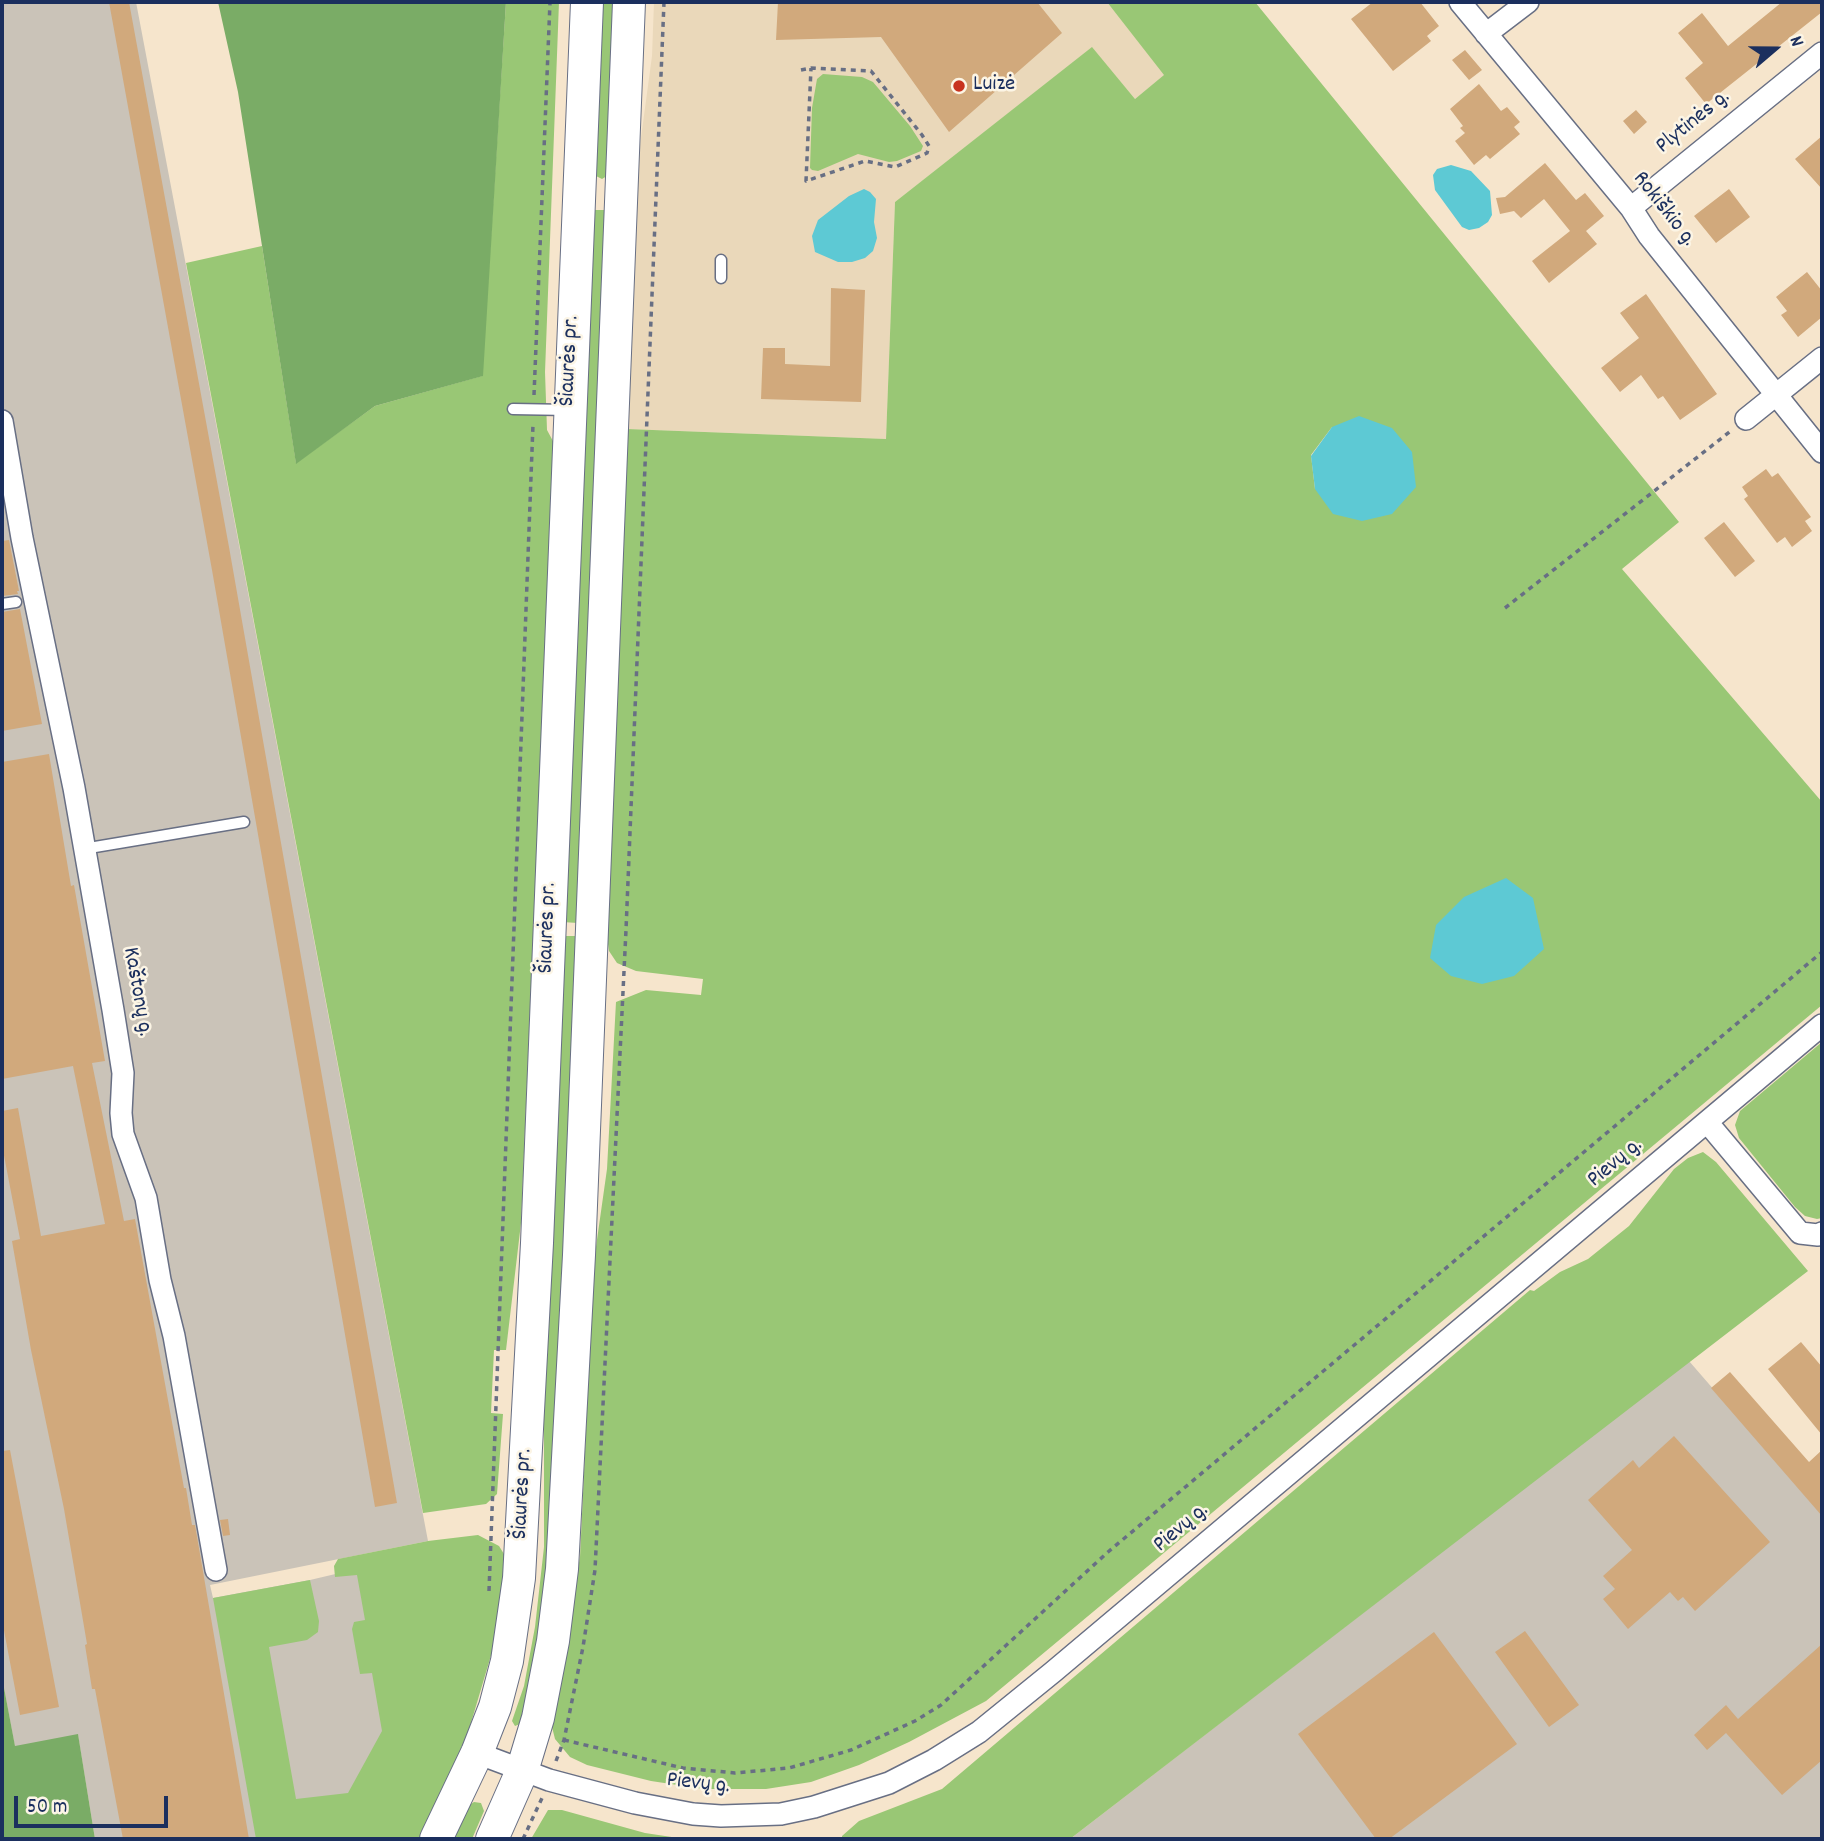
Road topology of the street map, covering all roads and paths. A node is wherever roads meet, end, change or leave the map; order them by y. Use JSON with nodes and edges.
{"nodes":[{"id":1,"x":550,"y":2,"type":"edge"},
{"id":2,"x":587,"y":2,"type":"edge"},
{"id":3,"x":629,"y":2,"type":"edge"},
{"id":4,"x":664,"y":2,"type":"edge"},
{"id":5,"x":1460,"y":2,"type":"edge"},
{"id":6,"x":1528,"y":2,"type":"edge"},
{"id":7,"x":1486,"y":34,"type":"junction"},
{"id":8,"x":1822,"y":53,"type":"edge"},
{"id":9,"x":811,"y":68,"type":"junction"},
{"id":10,"x":802,"y":70,"type":"dead end"},
{"id":11,"x":580,"y":175,"type":"junction"},
{"id":12,"x":622,"y":177,"type":"junction"},
{"id":13,"x":1631,"y":208,"type":"junction"},
{"id":14,"x":722,"y":260,"type":"dead end"},
{"id":15,"x":721,"y":278,"type":"dead end"},
{"id":16,"x":1822,"y":358,"type":"edge"},
{"id":17,"x":1777,"y":394,"type":"junction"},
{"id":18,"x":513,"y":409,"type":"dead end"},
{"id":19,"x":533,"y":410,"type":"junction"},
{"id":20,"x":569,"y":410,"type":"junction"},
{"id":21,"x":1746,"y":419,"type":"joint"},
{"id":22,"x":2,"y":421,"type":"edge"},
{"id":23,"x":1822,"y":452,"type":"edge"},
{"id":24,"x":16,"y":602,"type":"dead end"},
{"id":25,"x":2,"y":604,"type":"edge"},
{"id":26,"x":1505,"y":608,"type":"dead end"},
{"id":27,"x":244,"y":822,"type":"dead end"},
{"id":28,"x":83,"y":849,"type":"junction"},
{"id":29,"x":1822,"y":951,"type":"edge"},
{"id":30,"x":1822,"y":1025,"type":"edge"},
{"id":31,"x":1707,"y":1122,"type":"junction"},
{"id":32,"x":1822,"y":1233,"type":"edge"},
{"id":33,"x":216,"y":1570,"type":"dead end"},
{"id":34,"x":489,"y":1597,"type":"dead end"},
{"id":35,"x":564,"y":1740,"type":"junction"},
{"id":36,"x":477,"y":1753,"type":"junction"},
{"id":37,"x":536,"y":1776,"type":"junction"},
{"id":38,"x":436,"y":1839,"type":"edge"},
{"id":39,"x":492,"y":1839,"type":"edge"},
{"id":40,"x":523,"y":1839,"type":"edge"}],
"edges":[{"from":1,"to":19,"type":"path"},
{"from":2,"to":11,"type":"main road","name":"Šiaurės pr."},
{"from":3,"to":12,"type":"main road","name":"Šiaurės pr."},
{"from":4,"to":35,"type":"path"},
{"from":5,"to":7,"type":"street","name":"Rokiškio g."},
{"from":6,"to":7,"type":"street"},
{"from":7,"to":13,"type":"street","name":"Rokiškio g."},
{"from":8,"to":13,"type":"street","name":"Plytinės g."},
{"from":9,"to":9,"type":"path"},
{"from":9,"to":10,"type":"path"},
{"from":11,"to":12,"type":"main road"},
{"from":11,"to":20,"type":"main road","name":"Šiaurės pr."},
{"from":12,"to":37,"type":"main road","name":"Šiaurės pr."},
{"from":13,"to":17,"type":"street","name":"Rokiškio g."},
{"from":14,"to":15,"type":"lane"},
{"from":16,"to":17,"type":"street"},
{"from":17,"to":21,"type":"street"},
{"from":17,"to":23,"type":"street","name":"Rokiškio g."},
{"from":18,"to":19,"type":"lane"},
{"from":19,"to":20,"type":"lane"},
{"from":19,"to":34,"type":"path"},
{"from":20,"to":36,"type":"main road","name":"Šiaurės pr."},
{"from":21,"to":26,"type":"path"},
{"from":22,"to":28,"type":"street","name":"Kaštonų g."},
{"from":24,"to":25,"type":"lane"},
{"from":27,"to":28,"type":"lane"},
{"from":28,"to":33,"type":"street","name":"Kaštonų g."},
{"from":29,"to":35,"type":"path"},
{"from":30,"to":31,"type":"street","name":"Pievų g."},
{"from":31,"to":32,"type":"street"},
{"from":31,"to":37,"type":"street","name":"Pievų g."},
{"from":35,"to":37,"type":"path"},
{"from":36,"to":37,"type":"street","name":"Pievų g."},
{"from":36,"to":38,"type":"main road","name":"Šiaurės pr."},
{"from":37,"to":39,"type":"main road","name":"Šiaurės pr."},
{"from":37,"to":40,"type":"path"}]}
